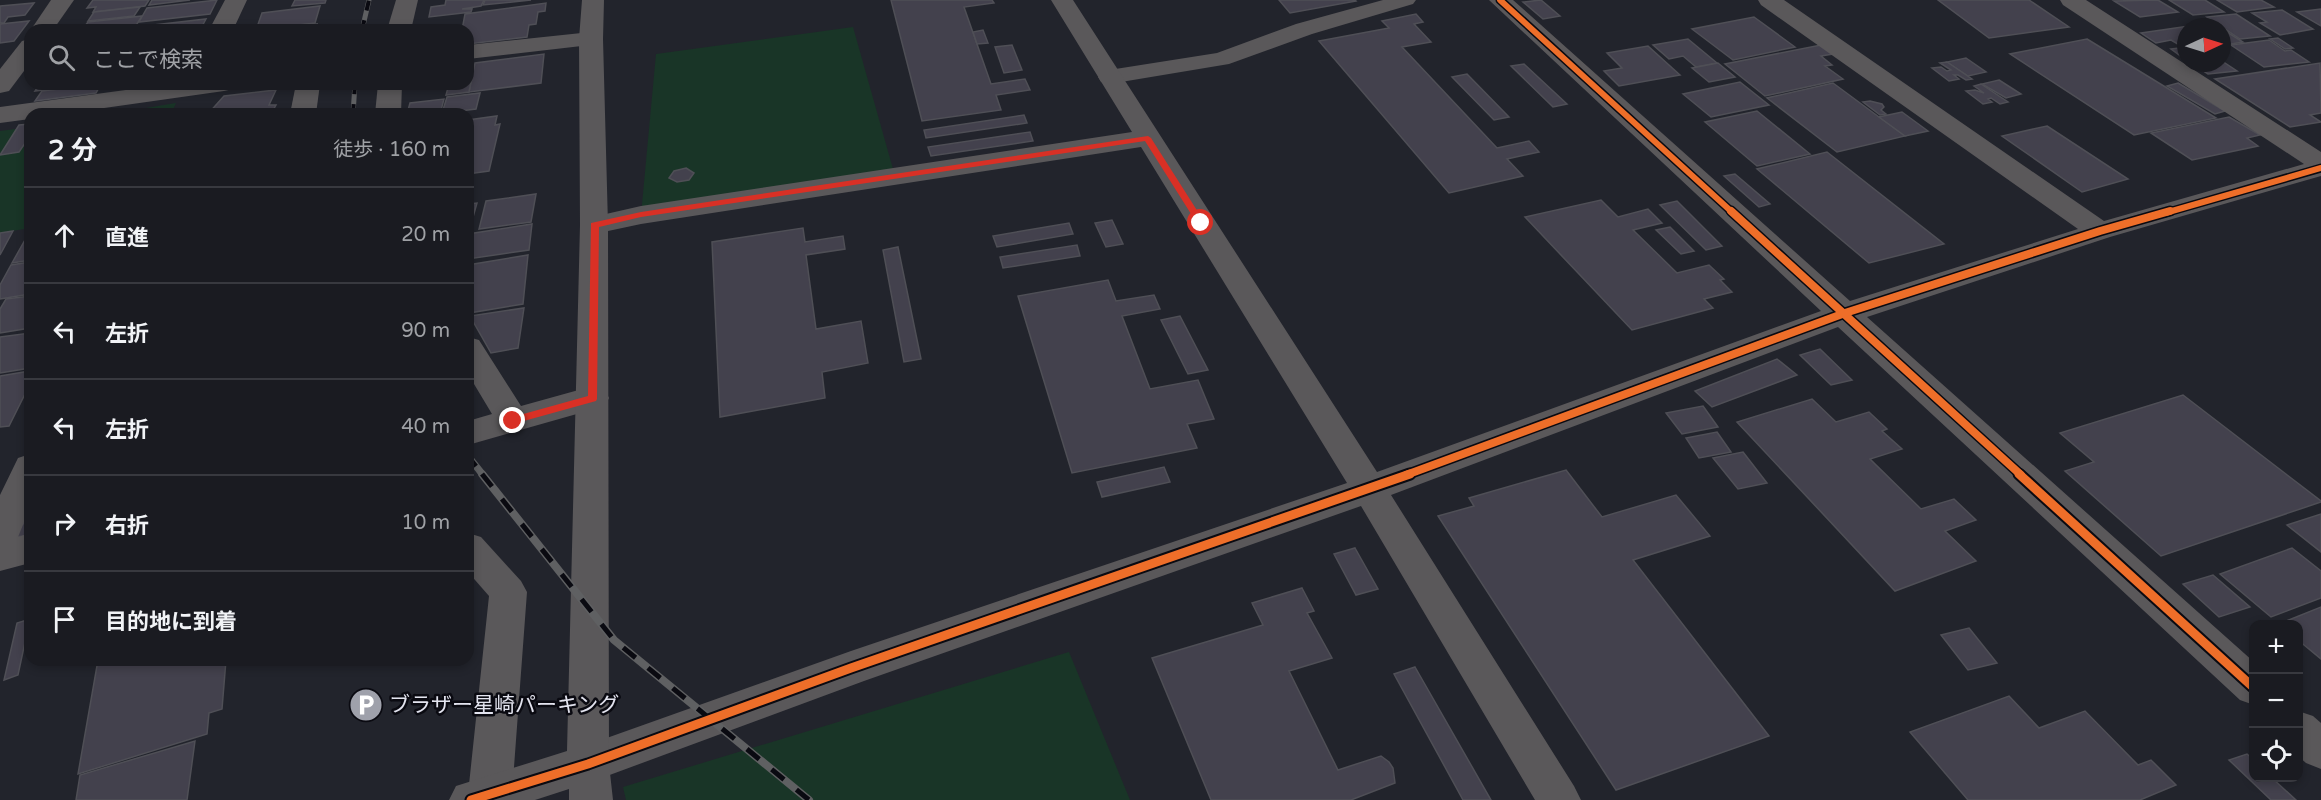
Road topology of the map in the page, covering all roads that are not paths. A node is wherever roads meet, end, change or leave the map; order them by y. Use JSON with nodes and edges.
{"nodes":[{"id":1,"x":63,"y":0,"type":"edge"},
{"id":2,"x":236,"y":0,"type":"edge"},
{"id":3,"x":406,"y":0,"type":"edge"},
{"id":4,"x":593,"y":0,"type":"edge"},
{"id":5,"x":1062,"y":0,"type":"edge"},
{"id":6,"x":1406,"y":0,"type":"edge"},
{"id":7,"x":1500,"y":0,"type":"edge"},
{"id":8,"x":1769,"y":0,"type":"edge"},
{"id":9,"x":2071,"y":0,"type":"edge"},
{"id":10,"x":45,"y":24,"type":"edge"},
{"id":11,"x":224,"y":24,"type":"edge"},
{"id":12,"x":400,"y":24,"type":"edge"},
{"id":13,"x":591,"y":39,"type":"junction"},
{"id":14,"x":474,"y":51,"type":"edge"},
{"id":15,"x":24,"y":54,"type":"edge"},
{"id":16,"x":1110,"y":77,"type":"junction"},
{"id":17,"x":0,"y":86,"type":"edge"},
{"id":18,"x":167,"y":90,"type":"edge"},
{"id":19,"x":192,"y":90,"type":"edge"},
{"id":20,"x":307,"y":90,"type":"edge"},
{"id":21,"x":390,"y":90,"type":"edge"},
{"id":22,"x":47,"y":108,"type":"edge"},
{"id":23,"x":185,"y":108,"type":"edge"},
{"id":24,"x":304,"y":108,"type":"edge"},
{"id":25,"x":388,"y":108,"type":"edge"},
{"id":26,"x":24,"y":111,"type":"edge"},
{"id":27,"x":0,"y":115,"type":"edge"},
{"id":28,"x":1148,"y":138,"type":"junction"},
{"id":29,"x":2321,"y":166,"type":"edge"},
{"id":30,"x":594,"y":225,"type":"junction"},
{"id":31,"x":2100,"y":231,"type":"junction"},
{"id":32,"x":1845,"y":313,"type":"junction"},
{"id":33,"x":474,"y":358,"type":"edge"},
{"id":34,"x":592,"y":399,"type":"junction"},
{"id":35,"x":513,"y":421,"type":"junction"},
{"id":36,"x":474,"y":431,"type":"edge"},
{"id":37,"x":24,"y":480,"type":"edge"},
{"id":38,"x":1369,"y":489,"type":"junction"},
{"id":39,"x":0,"y":536,"type":"edge"},
{"id":40,"x":24,"y":550,"type":"edge"},
{"id":41,"x":474,"y":554,"type":"edge"},
{"id":42,"x":0,"y":556,"type":"edge"},
{"id":43,"x":2249,"y":684,"type":"edge"},
{"id":44,"x":2303,"y":734,"type":"edge"},
{"id":45,"x":2321,"y":750,"type":"edge"},
{"id":46,"x":590,"y":782,"type":"edge"},
{"id":47,"x":481,"y":797,"type":"edge"},
{"id":48,"x":1559,"y":800,"type":"edge"}],
"edges":[{"from":1,"to":10,"type":"street"},
{"from":2,"to":11,"type":"street"},
{"from":3,"to":12,"type":"street"},
{"from":4,"to":13,"type":"street"},
{"from":5,"to":16,"type":"street"},
{"from":6,"to":16,"type":"lane"},
{"from":7,"to":32,"type":"street"},
{"from":8,"to":31,"type":"street"},
{"from":9,"to":29,"type":"street"},
{"from":13,"to":14,"type":"street"},
{"from":13,"to":30,"type":"street"},
{"from":15,"to":17,"type":"street"},
{"from":16,"to":28,"type":"street"},
{"from":18,"to":22,"type":"street"},
{"from":19,"to":23,"type":"street"},
{"from":20,"to":24,"type":"street"},
{"from":21,"to":25,"type":"street"},
{"from":26,"to":27,"type":"street"},
{"from":28,"to":30,"type":"street"},
{"from":28,"to":38,"type":"street"},
{"from":29,"to":31,"type":"street"},
{"from":30,"to":34,"type":"street"},
{"from":31,"to":32,"type":"street"},
{"from":32,"to":38,"type":"street"},
{"from":32,"to":43,"type":"street"},
{"from":33,"to":35,"type":"street"},
{"from":34,"to":35,"type":"street"},
{"from":34,"to":46,"type":"street"},
{"from":35,"to":36,"type":"street"},
{"from":37,"to":39,"type":"street"},
{"from":38,"to":46,"type":"street"},
{"from":38,"to":48,"type":"street"},
{"from":40,"to":42,"type":"street"},
{"from":41,"to":47,"type":"street"},
{"from":44,"to":45,"type":"street"},
{"from":46,"to":47,"type":"street"}]}
